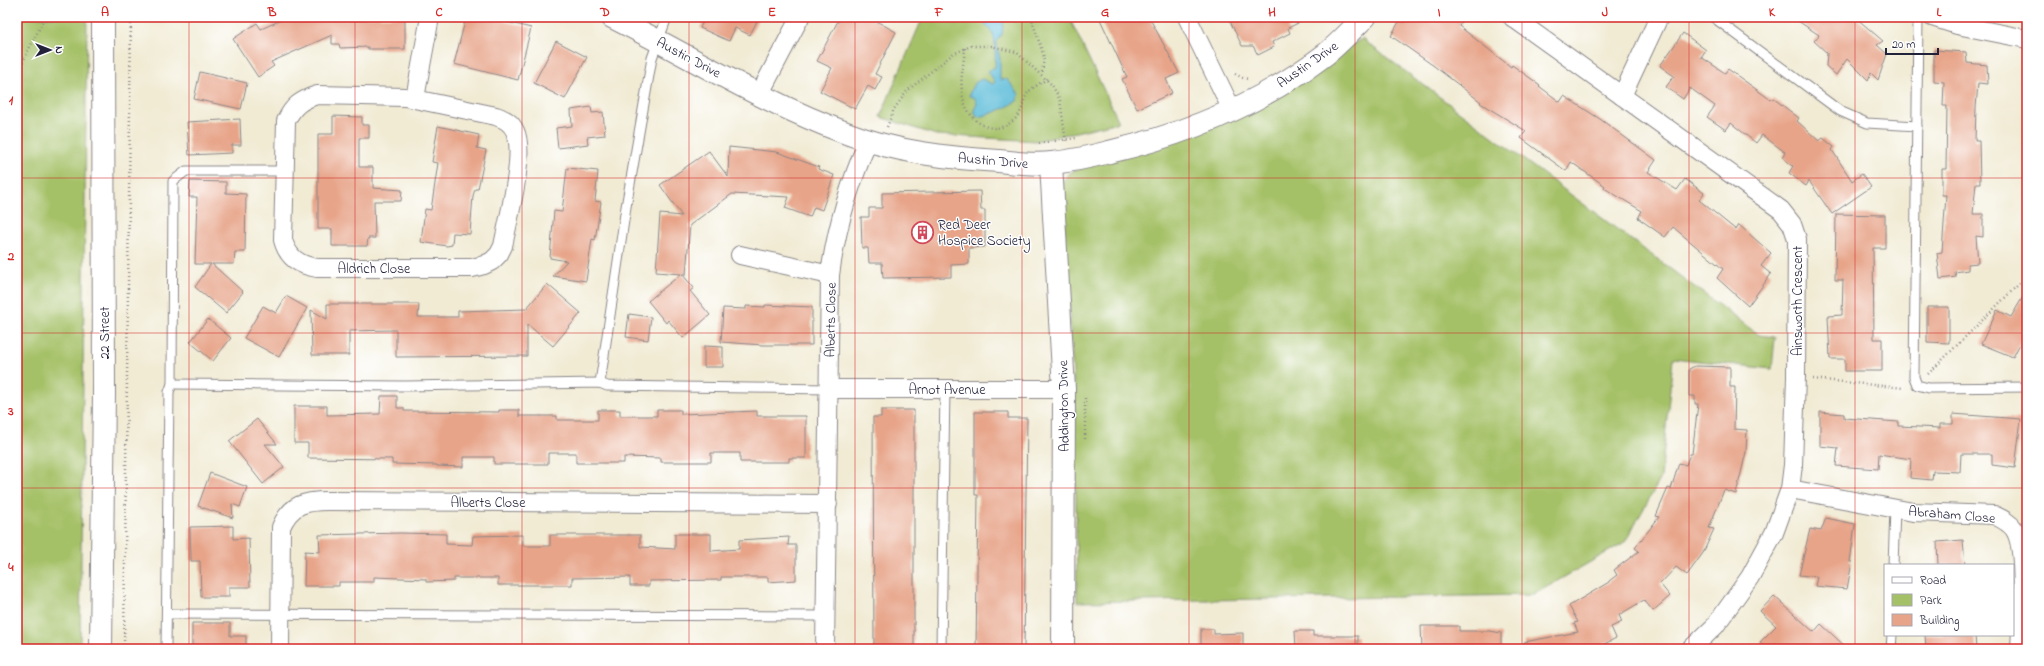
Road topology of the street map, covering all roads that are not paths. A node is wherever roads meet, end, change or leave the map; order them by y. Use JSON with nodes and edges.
{"nodes":[{"id":1,"x":103,"y":17,"type":"edge"},
{"id":2,"x":430,"y":17,"type":"edge"},
{"id":3,"x":612,"y":17,"type":"edge"},
{"id":4,"x":667,"y":17,"type":"edge"},
{"id":5,"x":800,"y":17,"type":"edge"},
{"id":6,"x":1187,"y":17,"type":"edge"},
{"id":7,"x":1365,"y":17,"type":"edge"},
{"id":8,"x":1659,"y":17,"type":"edge"},
{"id":9,"x":1713,"y":17,"type":"edge"},
{"id":10,"x":1918,"y":17,"type":"edge"},
{"id":11,"x":1932,"y":17,"type":"edge"},
{"id":12,"x":1521,"y":20,"type":"edge"},
{"id":13,"x":2027,"y":39,"type":"edge"},
{"id":14,"x":659,"y":40,"type":"junction"},
{"id":15,"x":759,"y":95,"type":"junction"},
{"id":16,"x":1622,"y":96,"type":"junction"},
{"id":17,"x":415,"y":98,"type":"junction"},
{"id":18,"x":1232,"y":110,"type":"junction"},
{"id":19,"x":1917,"y":126,"type":"junction"},
{"id":20,"x":868,"y":141,"type":"junction"},
{"id":21,"x":1051,"y":164,"type":"junction"},
{"id":22,"x":284,"y":171,"type":"junction"},
{"id":23,"x":740,"y":255,"type":"dead end"},
{"id":24,"x":830,"y":275,"type":"junction"},
{"id":25,"x":600,"y":383,"type":"junction"},
{"id":26,"x":172,"y":384,"type":"junction"},
{"id":27,"x":2027,"y":387,"type":"edge"},
{"id":28,"x":945,"y":388,"type":"junction"},
{"id":29,"x":829,"y":389,"type":"junction"},
{"id":30,"x":1064,"y":389,"type":"junction"},
{"id":31,"x":1790,"y":489,"type":"junction"},
{"id":32,"x":828,"y":504,"type":"junction"},
{"id":33,"x":1895,"y":509,"type":"junction"},
{"id":34,"x":1893,"y":564,"type":"edge"},
{"id":35,"x":167,"y":614,"type":"junction"},
{"id":36,"x":281,"y":615,"type":"junction"},
{"id":37,"x":826,"y":616,"type":"junction"},
{"id":38,"x":1892,"y":636,"type":"edge"},
{"id":39,"x":1700,"y":646,"type":"edge"},
{"id":40,"x":101,"y":649,"type":"edge"},
{"id":41,"x":166,"y":649,"type":"edge"},
{"id":42,"x":280,"y":649,"type":"edge"},
{"id":43,"x":825,"y":649,"type":"edge"},
{"id":44,"x":941,"y":649,"type":"edge"},
{"id":45,"x":1063,"y":649,"type":"edge"},
{"id":46,"x":1892,"y":649,"type":"edge"},
{"id":47,"x":2020,"y":649,"type":"edge"}],
"edges":[{"from":1,"to":40,"type":"street","name":"22 Street"},
{"from":2,"to":17,"type":"street"},
{"from":3,"to":14,"type":"street","name":"Austin Drive"},
{"from":4,"to":14,"type":"lane"},
{"from":5,"to":15,"type":"street"},
{"from":6,"to":18,"type":"street"},
{"from":7,"to":18,"type":"street","name":"Austin Drive"},
{"from":8,"to":16,"type":"street"},
{"from":9,"to":19,"type":"lane"},
{"from":10,"to":19,"type":"lane"},
{"from":11,"to":13,"type":"street"},
{"from":12,"to":16,"type":"street","name":"Ainsworth Crescent"},
{"from":14,"to":15,"type":"street","name":"Austin Drive"},
{"from":14,"to":25,"type":"lane"},
{"from":15,"to":20,"type":"street","name":"Austin Drive"},
{"from":16,"to":31,"type":"street","name":"Ainsworth Crescent"},
{"from":17,"to":22,"type":"street","name":"Aldrich Close"},
{"from":17,"to":22,"type":"street","name":"Aldrich Close"},
{"from":18,"to":21,"type":"street","name":"Austin Drive"},
{"from":19,"to":27,"type":"lane"},
{"from":20,"to":21,"type":"street","name":"Austin Drive"},
{"from":20,"to":24,"type":"street","name":"Alberts Close"},
{"from":21,"to":30,"type":"street","name":"Addington Drive"},
{"from":22,"to":26,"type":"lane"},
{"from":23,"to":24,"type":"street"},
{"from":24,"to":29,"type":"street","name":"Alberts Close"},
{"from":25,"to":26,"type":"lane"},
{"from":25,"to":29,"type":"lane"},
{"from":26,"to":35,"type":"lane"},
{"from":28,"to":29,"type":"street","name":"Arnot Avenue"},
{"from":28,"to":30,"type":"street","name":"Arnot Avenue"},
{"from":28,"to":44,"type":"lane"},
{"from":29,"to":32,"type":"street","name":"Alberts Close"},
{"from":30,"to":45,"type":"street","name":"Addington Drive"},
{"from":31,"to":33,"type":"street","name":"Abraham Close"},
{"from":31,"to":39,"type":"street","name":"Ainsworth Crescent"},
{"from":32,"to":36,"type":"street","name":"Alberts Close"},
{"from":32,"to":37,"type":"street","name":"Alberts Close"},
{"from":33,"to":34,"type":"lane"},
{"from":33,"to":47,"type":"street","name":"Abraham Close"},
{"from":35,"to":36,"type":"lane"},
{"from":35,"to":41,"type":"lane"},
{"from":36,"to":37,"type":"lane"},
{"from":36,"to":42,"type":"street","name":"Alberts Close"},
{"from":37,"to":43,"type":"street","name":"Alberts Close"},
{"from":38,"to":46,"type":"lane"}]}
